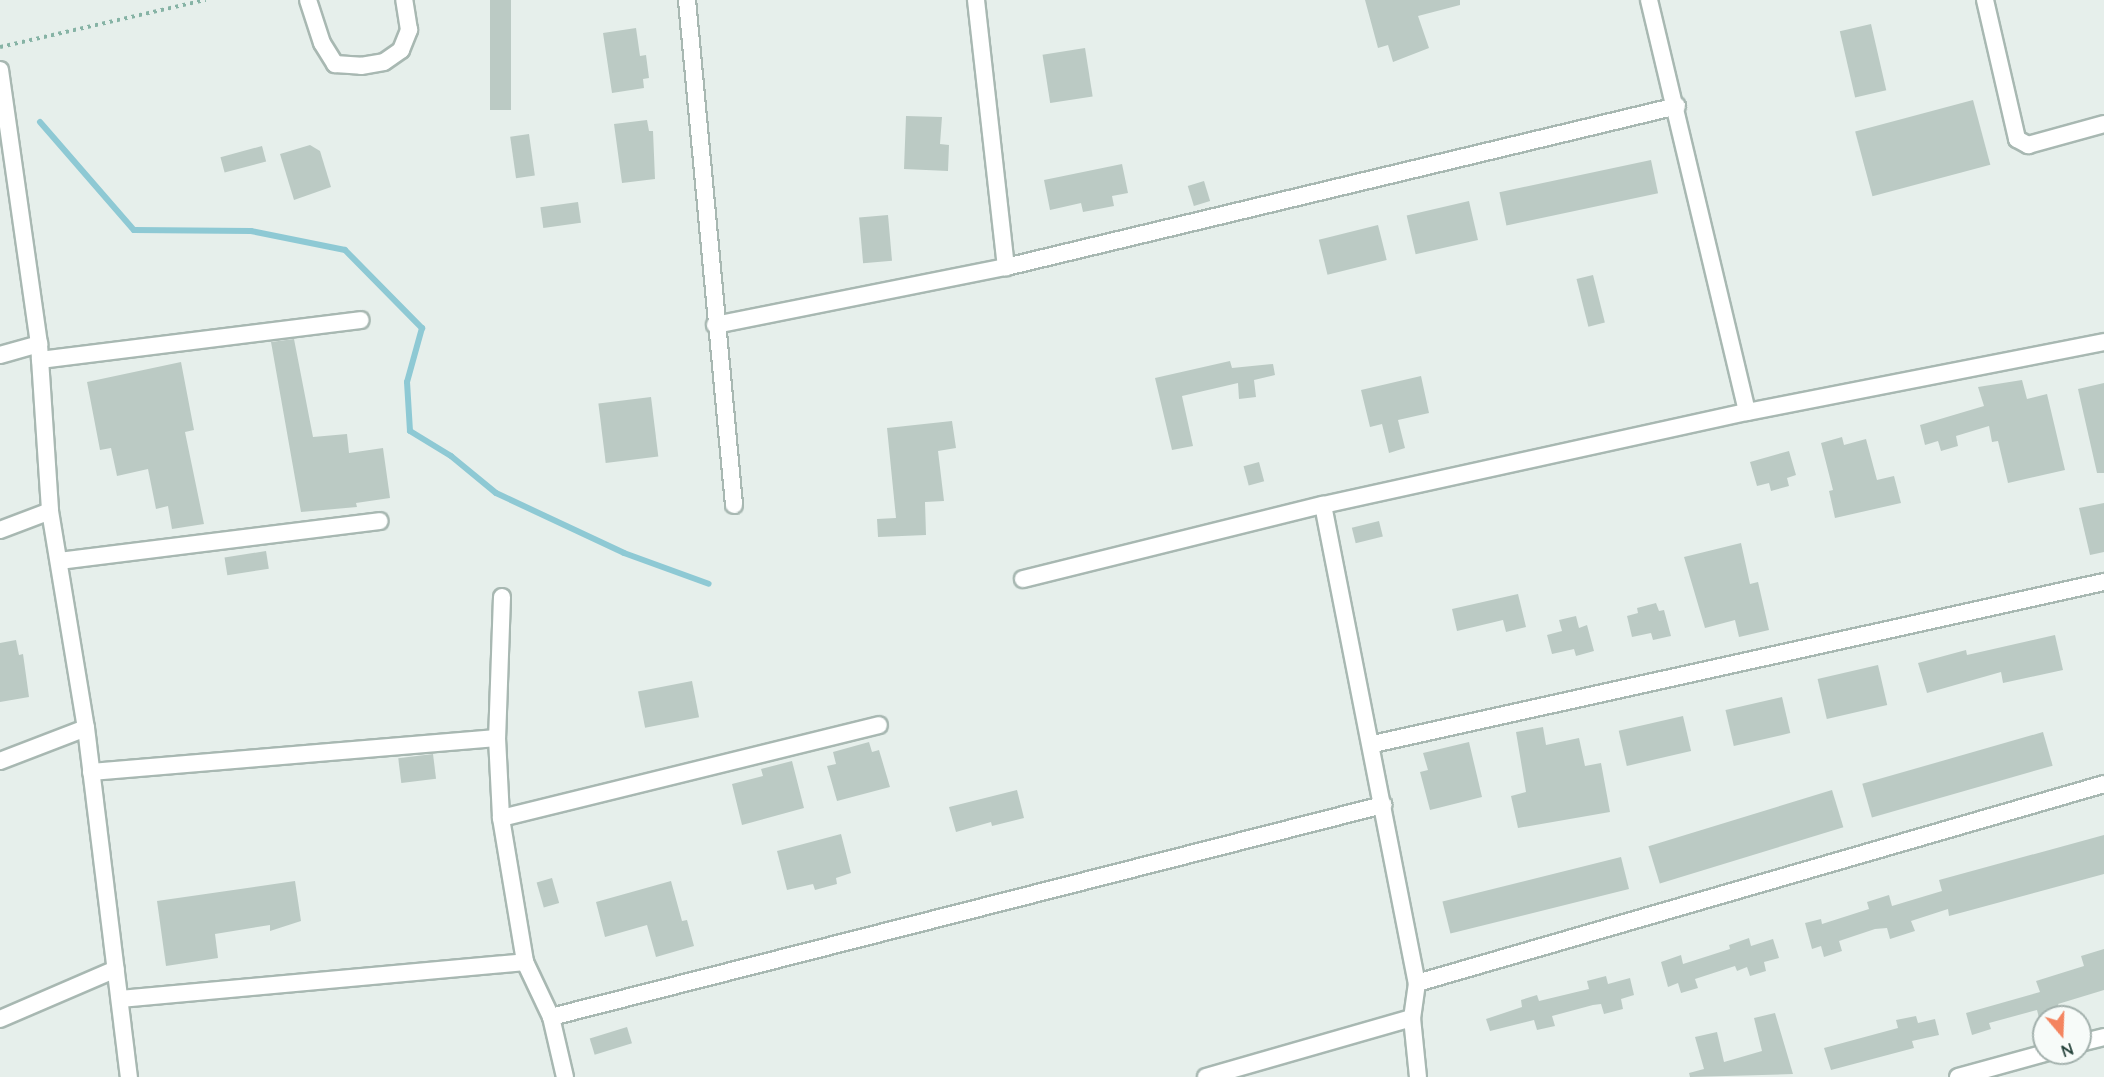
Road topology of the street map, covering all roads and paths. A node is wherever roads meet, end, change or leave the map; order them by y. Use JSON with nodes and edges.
{"nodes":[{"id":1,"x":206,"y":0,"type":"edge"},
{"id":2,"x":308,"y":0,"type":"edge"},
{"id":3,"x":404,"y":0,"type":"edge"},
{"id":4,"x":687,"y":0,"type":"edge"},
{"id":5,"x":976,"y":0,"type":"edge"},
{"id":6,"x":1649,"y":0,"type":"edge"},
{"id":7,"x":1985,"y":0,"type":"edge"},
{"id":8,"x":0,"y":47,"type":"edge"},
{"id":9,"x":0,"y":70,"type":"edge"},
{"id":10,"x":1677,"y":106,"type":"junction"},
{"id":11,"x":2104,"y":124,"type":"edge"},
{"id":12,"x":5,"y":153,"type":"edge"},
{"id":13,"x":1006,"y":267,"type":"junction"},
{"id":14,"x":361,"y":320,"type":"dead end"},
{"id":15,"x":715,"y":325,"type":"junction"},
{"id":16,"x":2104,"y":342,"type":"edge"},
{"id":17,"x":39,"y":352,"type":"junction"},
{"id":18,"x":0,"y":355,"type":"edge"},
{"id":19,"x":1748,"y":412,"type":"junction"},
{"id":20,"x":734,"y":505,"type":"dead end"},
{"id":21,"x":1323,"y":505,"type":"junction"},
{"id":22,"x":50,"y":510,"type":"junction"},
{"id":23,"x":380,"y":521,"type":"dead end"},
{"id":24,"x":0,"y":530,"type":"edge"},
{"id":25,"x":59,"y":561,"type":"junction"},
{"id":26,"x":1023,"y":579,"type":"dead end"},
{"id":27,"x":2104,"y":582,"type":"edge"},
{"id":28,"x":502,"y":597,"type":"dead end"},
{"id":29,"x":879,"y":725,"type":"dead end"},
{"id":30,"x":86,"y":728,"type":"junction"},
{"id":31,"x":497,"y":738,"type":"junction"},
{"id":32,"x":1373,"y":744,"type":"junction"},
{"id":33,"x":0,"y":762,"type":"edge"},
{"id":34,"x":91,"y":772,"type":"junction"},
{"id":35,"x":2104,"y":784,"type":"edge"},
{"id":36,"x":1383,"y":805,"type":"junction"},
{"id":37,"x":501,"y":818,"type":"junction"},
{"id":38,"x":525,"y":962,"type":"junction"},
{"id":39,"x":116,"y":969,"type":"junction"},
{"id":40,"x":1417,"y":983,"type":"junction"},
{"id":41,"x":120,"y":999,"type":"junction"},
{"id":42,"x":551,"y":1017,"type":"junction"},
{"id":43,"x":1412,"y":1018,"type":"junction"},
{"id":44,"x":0,"y":1019,"type":"edge"},
{"id":45,"x":2032,"y":1057,"type":"edge"},
{"id":46,"x":129,"y":1077,"type":"edge"},
{"id":47,"x":565,"y":1077,"type":"edge"},
{"id":48,"x":1206,"y":1077,"type":"edge"},
{"id":49,"x":1418,"y":1077,"type":"edge"},
{"id":50,"x":1958,"y":1077,"type":"edge"}],
"edges":[{"from":1,"to":8,"type":"path"},
{"from":2,"to":3,"type":"street"},
{"from":4,"to":15,"type":"street"},
{"from":5,"to":13,"type":"street"},
{"from":6,"to":10,"type":"street"},
{"from":7,"to":11,"type":"street"},
{"from":9,"to":12,"type":"street"},
{"from":10,"to":13,"type":"street"},
{"from":10,"to":19,"type":"street"},
{"from":12,"to":17,"type":"street"},
{"from":13,"to":15,"type":"street"},
{"from":14,"to":17,"type":"street"},
{"from":15,"to":20,"type":"street"},
{"from":16,"to":19,"type":"street"},
{"from":17,"to":18,"type":"street"},
{"from":17,"to":22,"type":"street"},
{"from":19,"to":21,"type":"street"},
{"from":21,"to":26,"type":"street"},
{"from":21,"to":32,"type":"street"},
{"from":22,"to":24,"type":"street"},
{"from":22,"to":25,"type":"street"},
{"from":23,"to":25,"type":"street"},
{"from":25,"to":30,"type":"street"},
{"from":27,"to":32,"type":"street"},
{"from":28,"to":31,"type":"street"},
{"from":29,"to":37,"type":"street"},
{"from":30,"to":33,"type":"street"},
{"from":30,"to":34,"type":"street"},
{"from":31,"to":34,"type":"street"},
{"from":31,"to":37,"type":"street"},
{"from":32,"to":36,"type":"street"},
{"from":34,"to":39,"type":"street"},
{"from":35,"to":40,"type":"street"},
{"from":36,"to":40,"type":"street"},
{"from":36,"to":42,"type":"street"},
{"from":37,"to":38,"type":"street"},
{"from":38,"to":41,"type":"street"},
{"from":38,"to":42,"type":"street"},
{"from":39,"to":41,"type":"street"},
{"from":39,"to":44,"type":"street"},
{"from":40,"to":43,"type":"street"},
{"from":41,"to":46,"type":"street"},
{"from":42,"to":47,"type":"street"},
{"from":43,"to":48,"type":"street"},
{"from":43,"to":49,"type":"street"},
{"from":45,"to":50,"type":"street"}]}
